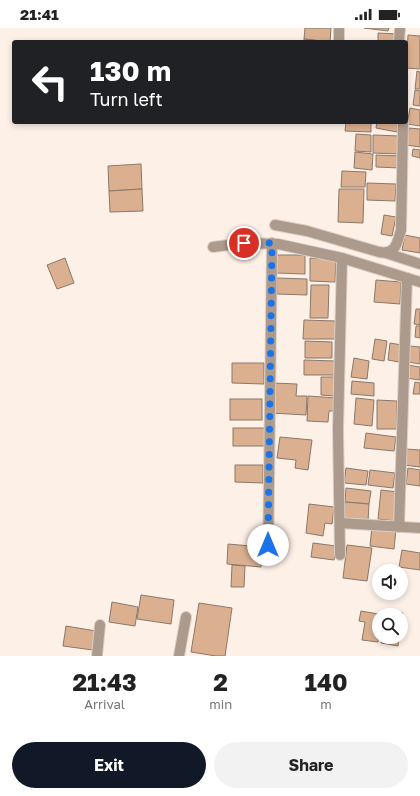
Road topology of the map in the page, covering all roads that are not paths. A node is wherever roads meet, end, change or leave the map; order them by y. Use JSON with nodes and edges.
{"nodes":[{"id":1,"x":339,"y":28,"type":"edge"},
{"id":2,"x":400,"y":28,"type":"edge"},
{"id":3,"x":339,"y":40,"type":"edge"},
{"id":4,"x":399,"y":40,"type":"edge"},
{"id":5,"x":403,"y":124,"type":"edge"},
{"id":6,"x":275,"y":225,"type":"dead end"},
{"id":7,"x":272,"y":243,"type":"junction"},
{"id":8,"x":213,"y":247,"type":"dead end"},
{"id":9,"x":386,"y":253,"type":"junction"},
{"id":10,"x":342,"y":258,"type":"junction"},
{"id":11,"x":420,"y":264,"type":"edge"},
{"id":12,"x":407,"y":278,"type":"junction"},
{"id":13,"x":420,"y":282,"type":"edge"},
{"id":14,"x":340,"y":523,"type":"junction"},
{"id":15,"x":399,"y":527,"type":"junction"},
{"id":16,"x":420,"y":528,"type":"edge"},
{"id":17,"x":340,"y":555,"type":"dead end"},
{"id":18,"x":268,"y":560,"type":"dead end"},
{"id":19,"x":186,"y":617,"type":"dead end"},
{"id":20,"x":100,"y":625,"type":"dead end"},
{"id":21,"x":97,"y":656,"type":"edge"},
{"id":22,"x":180,"y":656,"type":"edge"}],
"edges":[{"from":1,"to":3,"type":"street"},
{"from":2,"to":4,"type":"street"},
{"from":5,"to":9,"type":"street"},
{"from":6,"to":9,"type":"street"},
{"from":7,"to":8,"type":"street"},
{"from":7,"to":10,"type":"street"},
{"from":7,"to":18,"type":"street"},
{"from":9,"to":11,"type":"street"},
{"from":10,"to":12,"type":"street"},
{"from":10,"to":14,"type":"street"},
{"from":12,"to":13,"type":"street"},
{"from":12,"to":15,"type":"street"},
{"from":14,"to":15,"type":"street"},
{"from":14,"to":17,"type":"street"},
{"from":15,"to":16,"type":"street"},
{"from":19,"to":22,"type":"street"},
{"from":20,"to":21,"type":"street"}]}
